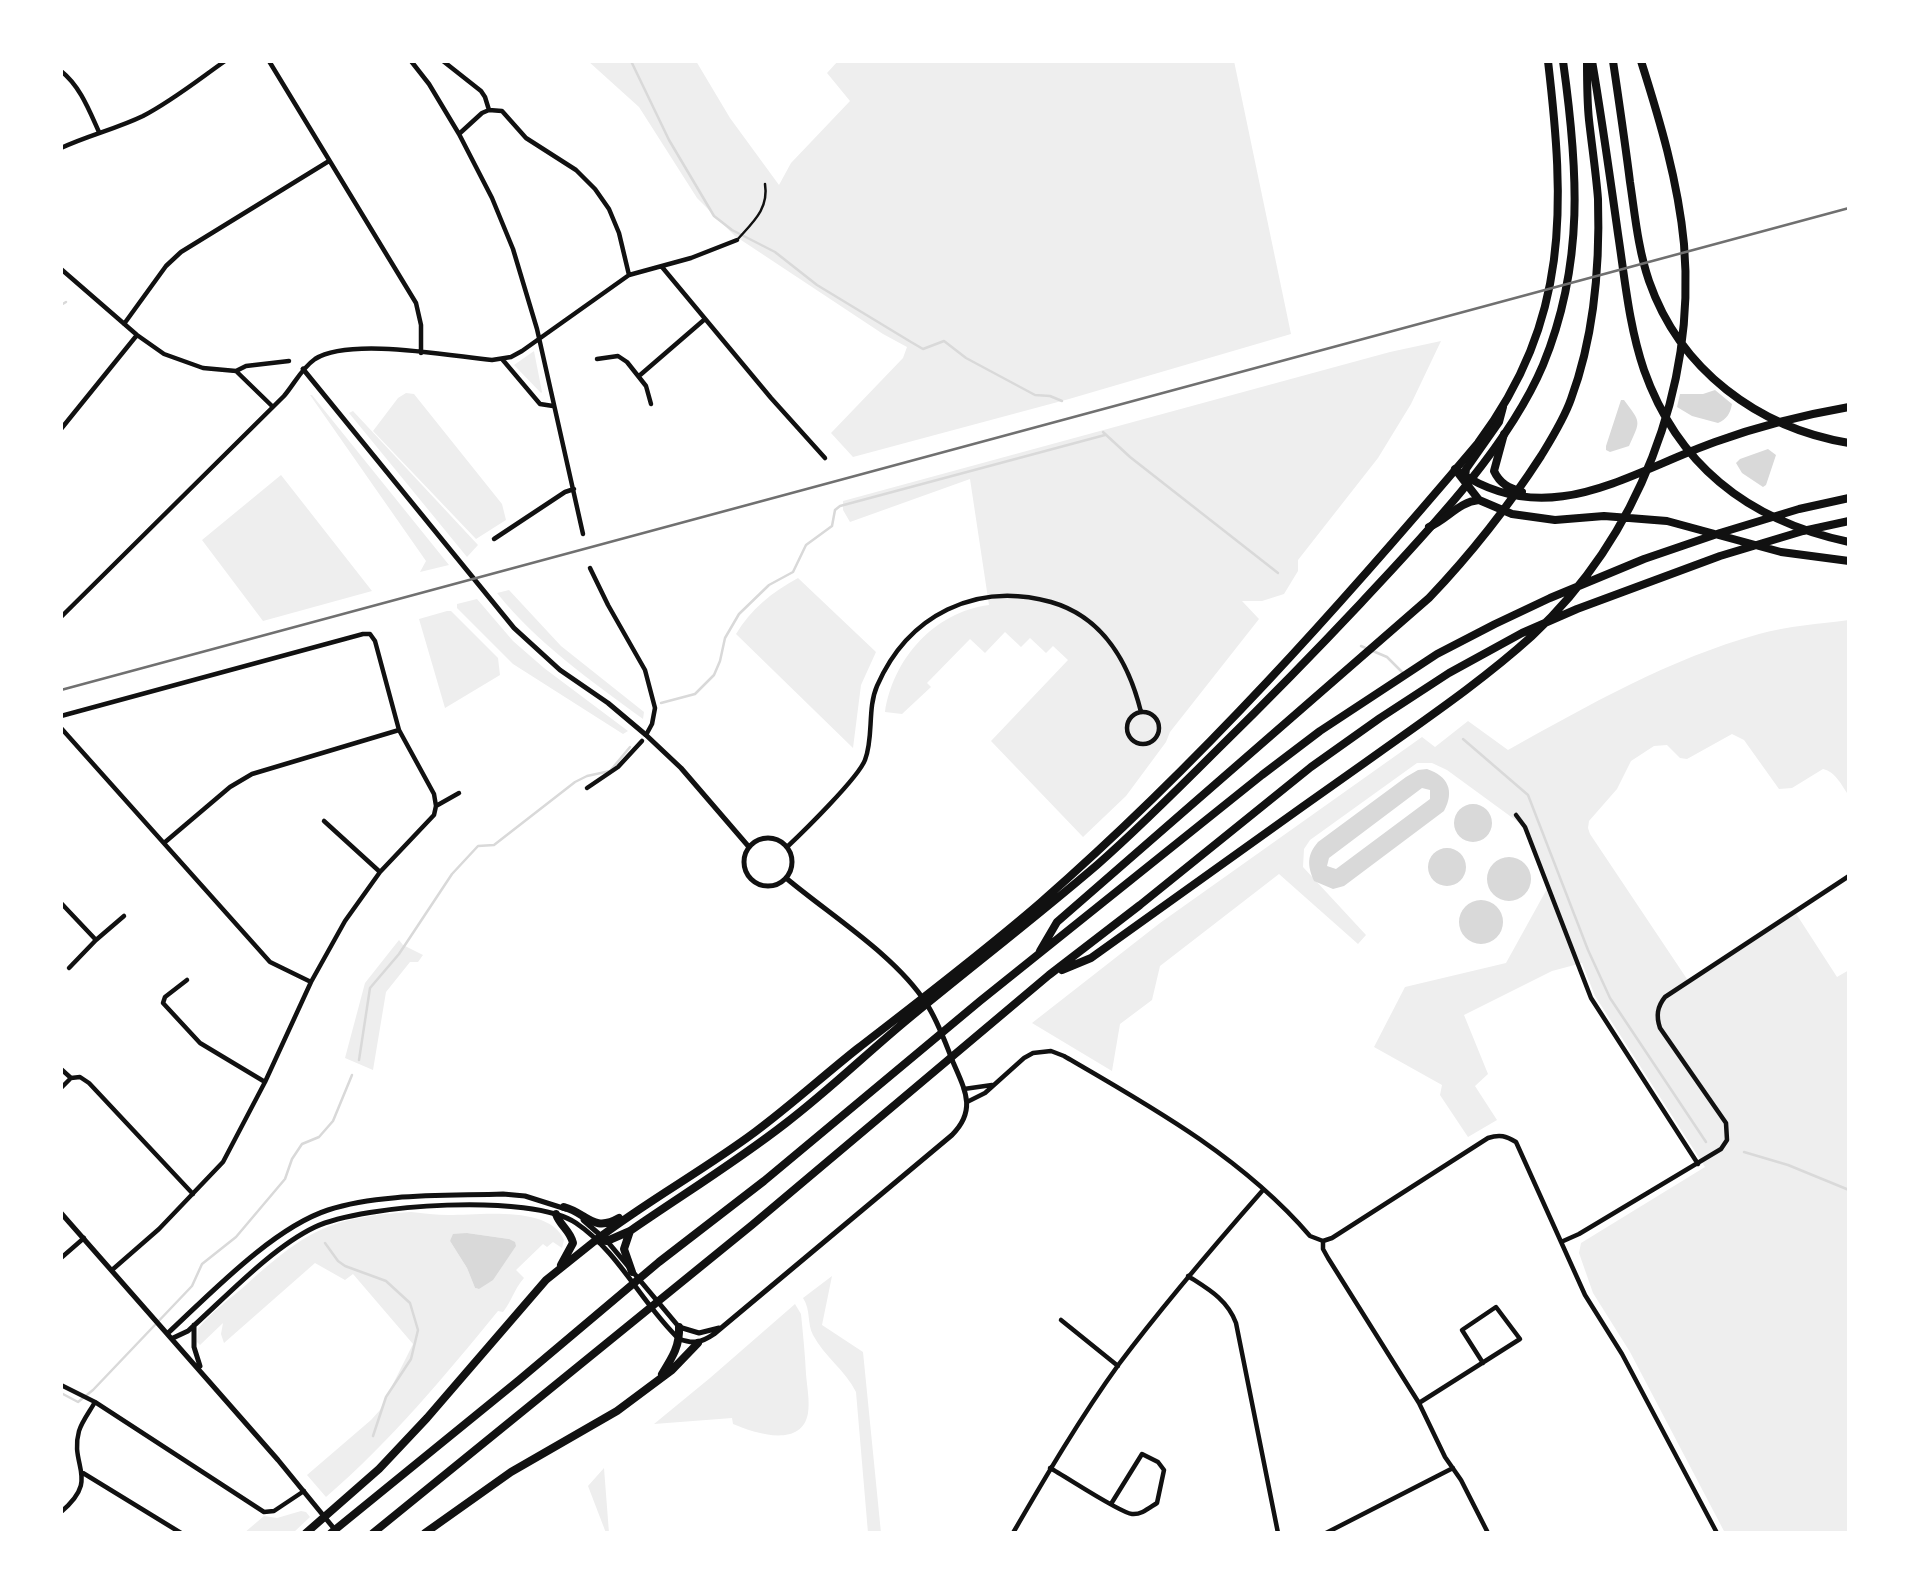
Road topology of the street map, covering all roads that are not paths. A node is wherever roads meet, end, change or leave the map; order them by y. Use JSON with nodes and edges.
{"nodes":[{"id":1,"x":225,"y":61,"type":"edge"},
{"id":2,"x":269,"y":61,"type":"edge"},
{"id":3,"x":411,"y":61,"type":"edge"},
{"id":4,"x":443,"y":61,"type":"edge"},
{"id":5,"x":1548,"y":61,"type":"edge"},
{"id":6,"x":1563,"y":61,"type":"edge"},
{"id":7,"x":1587,"y":61,"type":"edge"},
{"id":8,"x":1592,"y":61,"type":"edge"},
{"id":9,"x":1613,"y":61,"type":"edge"},
{"id":10,"x":1641,"y":61,"type":"edge"},
{"id":11,"x":61,"y":71,"type":"edge"},
{"id":12,"x":489,"y":110,"type":"junction"},
{"id":13,"x":99,"y":132,"type":"junction"},
{"id":14,"x":459,"y":134,"type":"junction"},
{"id":15,"x":61,"y":148,"type":"edge"},
{"id":16,"x":329,"y":161,"type":"junction"},
{"id":17,"x":765,"y":184,"type":"dead end"},
{"id":18,"x":738,"y":239,"type":"joint"},
{"id":19,"x":662,"y":267,"type":"junction"},
{"id":20,"x":61,"y":269,"type":"edge"},
{"id":21,"x":629,"y":275,"type":"junction"},
{"id":22,"x":705,"y":319,"type":"junction"},
{"id":23,"x":124,"y":324,"type":"junction"},
{"id":24,"x":137,"y":335,"type":"junction"},
{"id":25,"x":539,"y":339,"type":"junction"},
{"id":26,"x":421,"y":353,"type":"junction"},
{"id":27,"x":502,"y":359,"type":"junction"},
{"id":28,"x":597,"y":359,"type":"dead end"},
{"id":29,"x":289,"y":361,"type":"dead end"},
{"id":30,"x":303,"y":369,"type":"junction"},
{"id":31,"x":236,"y":371,"type":"junction"},
{"id":32,"x":639,"y":376,"type":"junction"},
{"id":33,"x":651,"y":404,"type":"dead end"},
{"id":34,"x":273,"y":407,"type":"junction"},
{"id":35,"x":553,"y":407,"type":"junction"},
{"id":36,"x":1503,"y":407,"type":"junction"},
{"id":37,"x":1849,"y":407,"type":"edge"},
{"id":38,"x":61,"y":429,"type":"edge"},
{"id":39,"x":1504,"y":434,"type":"junction"},
{"id":40,"x":1849,"y":443,"type":"edge"},
{"id":41,"x":825,"y":458,"type":"dead end"},
{"id":42,"x":1455,"y":469,"type":"junction"},
{"id":43,"x":1467,"y":480,"type":"junction"},
{"id":44,"x":574,"y":489,"type":"junction"},
{"id":45,"x":1849,"y":498,"type":"edge"},
{"id":46,"x":1534,"y":499,"type":"junction"},
{"id":47,"x":1479,"y":500,"type":"junction"},
{"id":48,"x":1849,"y":522,"type":"edge"},
{"id":49,"x":1429,"y":527,"type":"junction"},
{"id":50,"x":583,"y":534,"type":"dead end"},
{"id":51,"x":494,"y":539,"type":"dead end"},
{"id":52,"x":1849,"y":542,"type":"edge"},
{"id":53,"x":1849,"y":561,"type":"edge"},
{"id":54,"x":590,"y":568,"type":"dead end"},
{"id":55,"x":61,"y":617,"type":"edge"},
{"id":56,"x":1140,"y":712,"type":"junction"},
{"id":57,"x":61,"y":716,"type":"edge"},
{"id":58,"x":61,"y":728,"type":"edge"},
{"id":59,"x":399,"y":730,"type":"junction"},
{"id":60,"x":644,"y":738,"type":"junction"},
{"id":61,"x":587,"y":788,"type":"dead end"},
{"id":62,"x":459,"y":793,"type":"dead end"},
{"id":63,"x":436,"y":806,"type":"junction"},
{"id":64,"x":1516,"y":815,"type":"dead end"},
{"id":65,"x":324,"y":821,"type":"dead end"},
{"id":66,"x":163,"y":843,"type":"junction"},
{"id":67,"x":749,"y":846,"type":"junction"},
{"id":68,"x":787,"y":846,"type":"junction"},
{"id":69,"x":380,"y":872,"type":"junction"},
{"id":70,"x":1849,"y":876,"type":"edge"},
{"id":71,"x":786,"y":878,"type":"junction"},
{"id":72,"x":61,"y":903,"type":"edge"},
{"id":73,"x":124,"y":916,"type":"dead end"},
{"id":74,"x":96,"y":940,"type":"junction"},
{"id":75,"x":1037,"y":956,"type":"junction"},
{"id":76,"x":69,"y":968,"type":"dead end"},
{"id":77,"x":1049,"y":975,"type":"junction"},
{"id":78,"x":187,"y":980,"type":"dead end"},
{"id":79,"x":311,"y":982,"type":"junction"},
{"id":80,"x":942,"y":988,"type":"junction"},
{"id":81,"x":915,"y":1009,"type":"junction"},
{"id":82,"x":61,"y":1069,"type":"edge"},
{"id":83,"x":71,"y":1078,"type":"junction"},
{"id":84,"x":265,"y":1082,"type":"junction"},
{"id":85,"x":993,"y":1085,"type":"junction"},
{"id":86,"x":61,"y":1088,"type":"edge"},
{"id":87,"x":964,"y":1089,"type":"junction"},
{"id":88,"x":967,"y":1102,"type":"junction"},
{"id":89,"x":1698,"y":1164,"type":"junction"},
{"id":90,"x":1262,"y":1190,"type":"junction"},
{"id":91,"x":193,"y":1194,"type":"junction"},
{"id":92,"x":564,"y":1207,"type":"junction"},
{"id":93,"x":638,"y":1211,"type":"junction"},
{"id":94,"x":61,"y":1213,"type":"edge"},
{"id":95,"x":556,"y":1214,"type":"junction"},
{"id":96,"x":629,"y":1231,"type":"junction"},
{"id":97,"x":83,"y":1238,"type":"junction"},
{"id":98,"x":602,"y":1239,"type":"junction"},
{"id":99,"x":1323,"y":1241,"type":"junction"},
{"id":100,"x":1561,"y":1242,"type":"junction"},
{"id":101,"x":61,"y":1258,"type":"edge"},
{"id":102,"x":112,"y":1269,"type":"junction"},
{"id":103,"x":557,"y":1271,"type":"junction"},
{"id":104,"x":632,"y":1272,"type":"junction"},
{"id":105,"x":1188,"y":1276,"type":"junction"},
{"id":106,"x":1061,"y":1320,"type":"dead end"},
{"id":107,"x":194,"y":1325,"type":"junction"},
{"id":108,"x":723,"y":1326,"type":"junction"},
{"id":109,"x":679,"y":1327,"type":"junction"},
{"id":110,"x":171,"y":1336,"type":"junction"},
{"id":111,"x":679,"y":1339,"type":"junction"},
{"id":112,"x":698,"y":1343,"type":"junction"},
{"id":113,"x":1483,"y":1363,"type":"junction"},
{"id":114,"x":1118,"y":1366,"type":"junction"},
{"id":115,"x":203,"y":1372,"type":"junction"},
{"id":116,"x":661,"y":1376,"type":"junction"},
{"id":117,"x":61,"y":1385,"type":"edge"},
{"id":118,"x":95,"y":1402,"type":"junction"},
{"id":119,"x":1419,"y":1403,"type":"junction"},
{"id":120,"x":1050,"y":1468,"type":"junction"},
{"id":121,"x":1453,"y":1468,"type":"junction"},
{"id":122,"x":83,"y":1473,"type":"junction"},
{"id":123,"x":304,"y":1490,"type":"junction"},
{"id":124,"x":1111,"y":1504,"type":"junction"},
{"id":125,"x":61,"y":1512,"type":"edge"},
{"id":126,"x":375,"y":1531,"type":"edge"},
{"id":127,"x":181,"y":1533,"type":"edge"},
{"id":128,"x":306,"y":1533,"type":"edge"},
{"id":129,"x":331,"y":1533,"type":"edge"},
{"id":130,"x":337,"y":1533,"type":"edge"},
{"id":131,"x":425,"y":1533,"type":"edge"},
{"id":132,"x":1013,"y":1533,"type":"edge"},
{"id":133,"x":1278,"y":1533,"type":"edge"},
{"id":134,"x":1326,"y":1533,"type":"edge"},
{"id":135,"x":1488,"y":1533,"type":"edge"},
{"id":136,"x":1717,"y":1533,"type":"edge"}],
"edges":[{"from":1,"to":13,"type":"street"},
{"from":2,"to":16,"type":"street"},
{"from":3,"to":14,"type":"street"},
{"from":4,"to":12,"type":"street"},
{"from":5,"to":36,"type":"highway"},
{"from":6,"to":39,"type":"highway"},
{"from":7,"to":75,"type":"highway"},
{"from":8,"to":52,"type":"highway"},
{"from":9,"to":40,"type":"highway"},
{"from":10,"to":77,"type":"highway"},
{"from":11,"to":13,"type":"street"},
{"from":12,"to":14,"type":"street"},
{"from":12,"to":21,"type":"street"},
{"from":13,"to":15,"type":"street"},
{"from":14,"to":25,"type":"street"},
{"from":16,"to":23,"type":"street"},
{"from":16,"to":26,"type":"street"},
{"from":17,"to":18,"type":"lane"},
{"from":18,"to":19,"type":"street"},
{"from":19,"to":21,"type":"street"},
{"from":19,"to":22,"type":"street"},
{"from":20,"to":23,"type":"street"},
{"from":21,"to":25,"type":"street"},
{"from":22,"to":32,"type":"street"},
{"from":22,"to":41,"type":"street"},
{"from":23,"to":24,"type":"street"},
{"from":24,"to":31,"type":"street"},
{"from":24,"to":38,"type":"street"},
{"from":25,"to":27,"type":"street"},
{"from":25,"to":35,"type":"street"},
{"from":26,"to":27,"type":"street"},
{"from":26,"to":30,"type":"street"},
{"from":27,"to":35,"type":"street"},
{"from":28,"to":32,"type":"street"},
{"from":29,"to":31,"type":"street"},
{"from":30,"to":34,"type":"street"},
{"from":30,"to":60,"type":"street"},
{"from":31,"to":34,"type":"street"},
{"from":32,"to":33,"type":"street"},
{"from":34,"to":55,"type":"street"},
{"from":35,"to":44,"type":"street"},
{"from":36,"to":42,"type":"highway"},
{"from":36,"to":43,"type":"highway"},
{"from":37,"to":46,"type":"highway"},
{"from":39,"to":43,"type":"highway"},
{"from":39,"to":46,"type":"highway"},
{"from":42,"to":43,"type":"highway"},
{"from":42,"to":80,"type":"highway"},
{"from":43,"to":46,"type":"highway"},
{"from":43,"to":47,"type":"highway"},
{"from":43,"to":49,"type":"highway"},
{"from":44,"to":50,"type":"street"},
{"from":44,"to":51,"type":"street"},
{"from":45,"to":75,"type":"highway"},
{"from":47,"to":49,"type":"highway"},
{"from":47,"to":53,"type":"highway"},
{"from":48,"to":77,"type":"highway"},
{"from":49,"to":80,"type":"highway"},
{"from":54,"to":60,"type":"street"},
{"from":56,"to":56,"type":"street"},
{"from":56,"to":68,"type":"street"},
{"from":57,"to":59,"type":"street"},
{"from":58,"to":66,"type":"street"},
{"from":59,"to":63,"type":"street"},
{"from":59,"to":66,"type":"street"},
{"from":60,"to":61,"type":"street"},
{"from":60,"to":67,"type":"street"},
{"from":62,"to":63,"type":"street"},
{"from":63,"to":69,"type":"street"},
{"from":64,"to":89,"type":"street"},
{"from":65,"to":69,"type":"street"},
{"from":66,"to":79,"type":"street"},
{"from":67,"to":68,"type":"street"},
{"from":67,"to":71,"type":"street"},
{"from":68,"to":71,"type":"street"},
{"from":69,"to":79,"type":"street"},
{"from":70,"to":89,"type":"street"},
{"from":71,"to":87,"type":"street"},
{"from":72,"to":74,"type":"street"},
{"from":73,"to":74,"type":"street"},
{"from":74,"to":76,"type":"street"},
{"from":75,"to":129,"type":"highway"},
{"from":77,"to":126,"type":"highway"},
{"from":78,"to":84,"type":"street"},
{"from":79,"to":84,"type":"street"},
{"from":80,"to":81,"type":"highway"},
{"from":81,"to":93,"type":"highway"},
{"from":81,"to":96,"type":"highway"},
{"from":82,"to":83,"type":"street"},
{"from":83,"to":86,"type":"street"},
{"from":83,"to":91,"type":"street"},
{"from":84,"to":91,"type":"street"},
{"from":85,"to":87,"type":"street"},
{"from":85,"to":88,"type":"street"},
{"from":85,"to":90,"type":"street"},
{"from":87,"to":88,"type":"street"},
{"from":88,"to":108,"type":"street"},
{"from":89,"to":100,"type":"street"},
{"from":90,"to":99,"type":"street"},
{"from":90,"to":105,"type":"street"},
{"from":91,"to":102,"type":"street"},
{"from":92,"to":93,"type":"highway"},
{"from":92,"to":98,"type":"street"},
{"from":92,"to":110,"type":"street"},
{"from":93,"to":98,"type":"highway"},
{"from":94,"to":97,"type":"street"},
{"from":95,"to":98,"type":"street"},
{"from":95,"to":103,"type":"highway"},
{"from":95,"to":107,"type":"street"},
{"from":96,"to":98,"type":"highway"},
{"from":96,"to":104,"type":"highway"},
{"from":97,"to":101,"type":"street"},
{"from":97,"to":102,"type":"street"},
{"from":98,"to":103,"type":"highway"},
{"from":98,"to":104,"type":"street"},
{"from":98,"to":111,"type":"street"},
{"from":99,"to":100,"type":"street"},
{"from":99,"to":119,"type":"street"},
{"from":100,"to":136,"type":"street"},
{"from":102,"to":110,"type":"street"},
{"from":103,"to":128,"type":"highway"},
{"from":104,"to":109,"type":"street"},
{"from":105,"to":114,"type":"street"},
{"from":105,"to":133,"type":"street"},
{"from":106,"to":114,"type":"street"},
{"from":107,"to":110,"type":"street"},
{"from":107,"to":115,"type":"street"},
{"from":108,"to":109,"type":"street"},
{"from":108,"to":112,"type":"street"},
{"from":109,"to":111,"type":"highway"},
{"from":110,"to":115,"type":"street"},
{"from":111,"to":112,"type":"street"},
{"from":111,"to":116,"type":"highway"},
{"from":112,"to":116,"type":"highway"},
{"from":113,"to":113,"type":"street"},
{"from":113,"to":119,"type":"street"},
{"from":114,"to":120,"type":"street"},
{"from":115,"to":123,"type":"street"},
{"from":116,"to":131,"type":"highway"},
{"from":117,"to":118,"type":"street"},
{"from":118,"to":122,"type":"street"},
{"from":118,"to":123,"type":"street"},
{"from":119,"to":121,"type":"street"},
{"from":120,"to":124,"type":"street"},
{"from":120,"to":132,"type":"street"},
{"from":121,"to":134,"type":"street"},
{"from":121,"to":135,"type":"street"},
{"from":122,"to":125,"type":"street"},
{"from":122,"to":127,"type":"street"},
{"from":123,"to":130,"type":"street"},
{"from":124,"to":124,"type":"street"}]}
